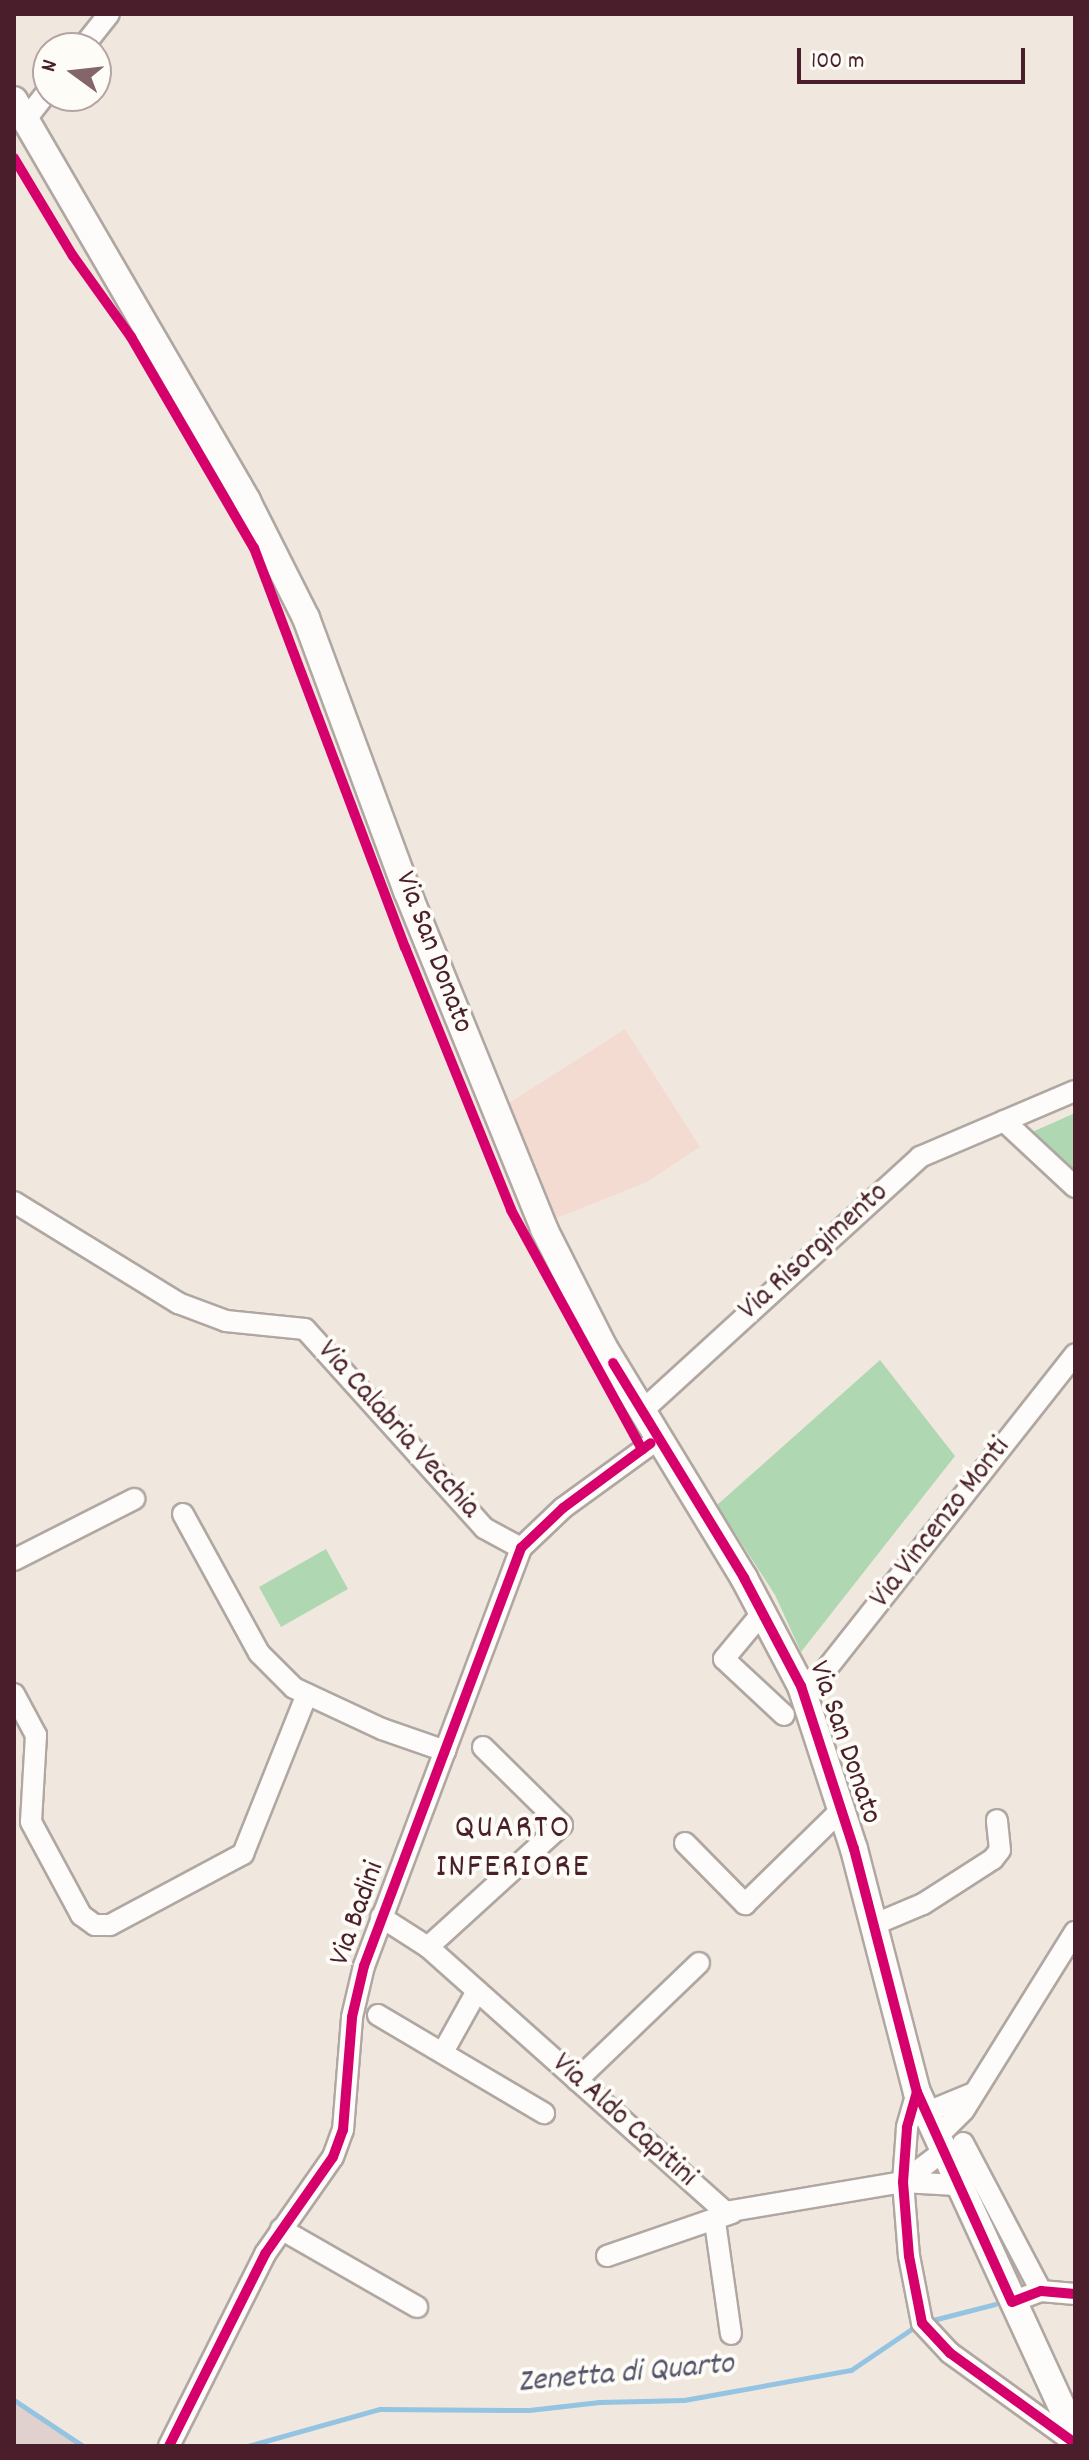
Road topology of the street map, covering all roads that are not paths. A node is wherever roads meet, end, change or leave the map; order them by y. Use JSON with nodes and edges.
{"nodes":[{"id":1,"x":109,"y":14,"type":"edge"},
{"id":2,"x":95,"y":32,"type":"edge"},
{"id":3,"x":20,"y":109,"type":"edge"},
{"id":4,"x":1075,"y":1091,"type":"edge"},
{"id":5,"x":1004,"y":1121,"type":"junction"},
{"id":6,"x":1075,"y":1187,"type":"edge"},
{"id":7,"x":14,"y":1202,"type":"edge"},
{"id":8,"x":1075,"y":1354,"type":"edge"},
{"id":9,"x":642,"y":1411,"type":"junction"},
{"id":10,"x":658,"y":1439,"type":"junction"},
{"id":11,"x":134,"y":1499,"type":"dead end"},
{"id":12,"x":183,"y":1514,"type":"dead end"},
{"id":13,"x":521,"y":1548,"type":"junction"},
{"id":14,"x":14,"y":1560,"type":"edge"},
{"id":15,"x":763,"y":1612,"type":"junction"},
{"id":16,"x":801,"y":1686,"type":"junction"},
{"id":17,"x":14,"y":1694,"type":"edge"},
{"id":18,"x":307,"y":1694,"type":"junction"},
{"id":19,"x":784,"y":1715,"type":"dead end"},
{"id":20,"x":483,"y":1747,"type":"dead end"},
{"id":21,"x":445,"y":1751,"type":"junction"},
{"id":22,"x":842,"y":1809,"type":"junction"},
{"id":23,"x":997,"y":1820,"type":"dead end"},
{"id":24,"x":685,"y":1843,"type":"dead end"},
{"id":25,"x":381,"y":1917,"type":"junction"},
{"id":26,"x":873,"y":1925,"type":"junction"},
{"id":27,"x":1075,"y":1932,"type":"edge"},
{"id":28,"x":428,"y":1947,"type":"junction"},
{"id":29,"x":699,"y":1963,"type":"dead end"},
{"id":30,"x":477,"y":1991,"type":"junction"},
{"id":31,"x":378,"y":2015,"type":"dead end"},
{"id":32,"x":443,"y":2052,"type":"junction"},
{"id":33,"x":577,"y":2080,"type":"junction"},
{"id":34,"x":544,"y":2113,"type":"dead end"},
{"id":35,"x":936,"y":2126,"type":"junction"},
{"id":36,"x":903,"y":2182,"type":"junction"},
{"id":37,"x":956,"y":2185,"type":"junction"},
{"id":38,"x":724,"y":2218,"type":"junction"},
{"id":39,"x":281,"y":2229,"type":"junction"},
{"id":40,"x":607,"y":2256,"type":"dead end"},
{"id":41,"x":1041,"y":2291,"type":"junction"},
{"id":42,"x":1075,"y":2294,"type":"edge"},
{"id":43,"x":1012,"y":2302,"type":"junction"},
{"id":44,"x":417,"y":2307,"type":"dead end"},
{"id":45,"x":731,"y":2334,"type":"dead end"},
{"id":46,"x":1075,"y":2435,"type":"edge"},
{"id":47,"x":1075,"y":2443,"type":"edge"},
{"id":48,"x":169,"y":2446,"type":"edge"}],
"edges":[{"from":1,"to":2,"type":"street"},
{"from":3,"to":9,"type":"main road","name":"Via San Donato"},
{"from":4,"to":5,"type":"street","name":"Via Risorgimento"},
{"from":5,"to":6,"type":"street"},
{"from":5,"to":9,"type":"street","name":"Via Risorgimento"},
{"from":7,"to":13,"type":"street","name":"Via Calabria Vecchia"},
{"from":8,"to":16,"type":"street","name":"Via Vincenzo Monti"},
{"from":9,"to":10,"type":"main road","name":"Via San Donato"},
{"from":10,"to":13,"type":"street","name":"Via Badini"},
{"from":10,"to":15,"type":"main road","name":"Via San Donato"},
{"from":11,"to":14,"type":"street"},
{"from":12,"to":18,"type":"street"},
{"from":13,"to":21,"type":"street","name":"Via Badini"},
{"from":15,"to":16,"type":"main road","name":"Via San Donato"},
{"from":15,"to":19,"type":"street"},
{"from":16,"to":22,"type":"main road","name":"Via San Donato"},
{"from":17,"to":18,"type":"street"},
{"from":18,"to":21,"type":"street"},
{"from":20,"to":28,"type":"street"},
{"from":21,"to":25,"type":"street","name":"Via Badini"},
{"from":22,"to":24,"type":"street","name":"Via San Donato"},
{"from":22,"to":26,"type":"main road","name":"Via San Donato"},
{"from":23,"to":26,"type":"street"},
{"from":25,"to":28,"type":"street","name":"Via Aldo Capitini"},
{"from":25,"to":39,"type":"street","name":"Via Badini"},
{"from":26,"to":35,"type":"main road","name":"Via San Donato"},
{"from":27,"to":35,"type":"street"},
{"from":28,"to":30,"type":"street","name":"Via Aldo Capitini"},
{"from":29,"to":33,"type":"street"},
{"from":30,"to":32,"type":"street"},
{"from":30,"to":33,"type":"street","name":"Via Aldo Capitini"},
{"from":31,"to":32,"type":"street"},
{"from":32,"to":34,"type":"street"},
{"from":33,"to":38,"type":"street","name":"Via Aldo Capitini"},
{"from":35,"to":36,"type":"street"},
{"from":35,"to":36,"type":"street","name":"Via San Donato"},
{"from":35,"to":37,"type":"main road","name":"Via San Donato"},
{"from":35,"to":41,"type":"street"},
{"from":36,"to":37,"type":"street"},
{"from":36,"to":38,"type":"street"},
{"from":36,"to":47,"type":"street","name":"Via San Donato"},
{"from":37,"to":43,"type":"main road","name":"Via San Donato"},
{"from":38,"to":40,"type":"street"},
{"from":38,"to":45,"type":"street"},
{"from":39,"to":44,"type":"street"},
{"from":39,"to":48,"type":"street","name":"Via Badini"},
{"from":41,"to":42,"type":"street"},
{"from":41,"to":43,"type":"street"},
{"from":43,"to":46,"type":"main road","name":"Via San Donato"}]}
